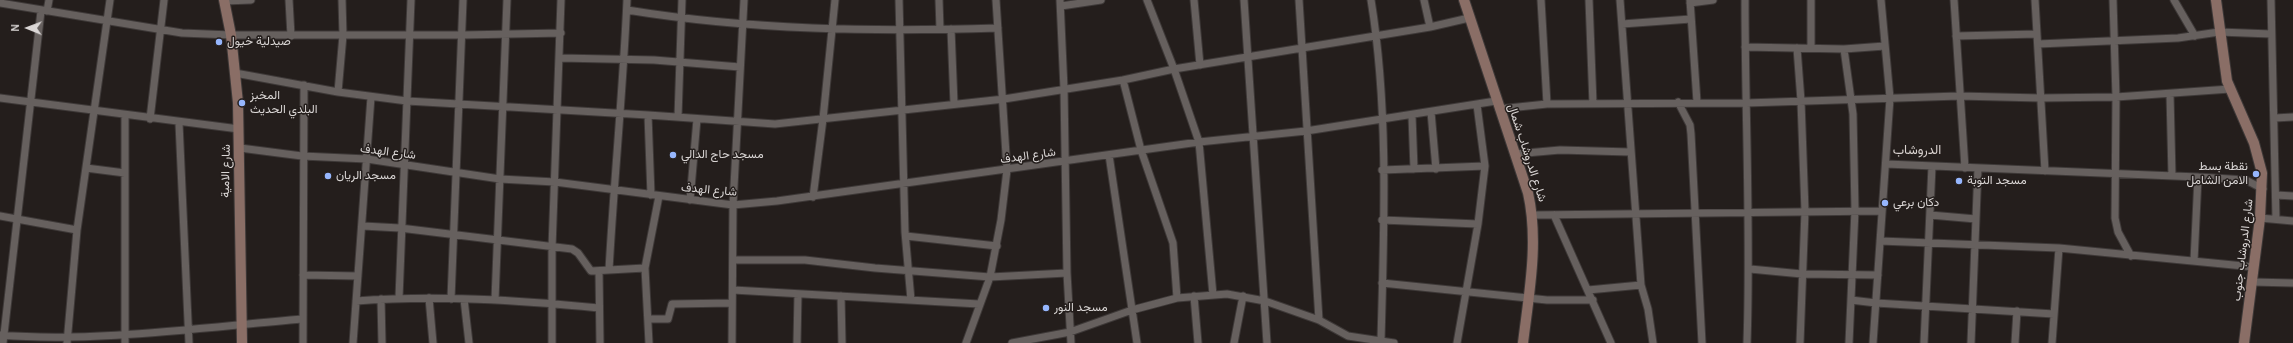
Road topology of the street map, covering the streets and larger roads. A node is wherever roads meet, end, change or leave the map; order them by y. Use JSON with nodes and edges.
{"nodes":[{"id":1,"x":49,"y":0,"type":"edge"},
{"id":2,"x":110,"y":0,"type":"edge"},
{"id":3,"x":164,"y":0,"type":"edge"},
{"id":4,"x":224,"y":0,"type":"edge"},
{"id":5,"x":252,"y":0,"type":"edge"},
{"id":6,"x":289,"y":0,"type":"edge"},
{"id":7,"x":342,"y":0,"type":"edge"},
{"id":8,"x":411,"y":0,"type":"edge"},
{"id":9,"x":463,"y":0,"type":"edge"},
{"id":10,"x":507,"y":0,"type":"edge"},
{"id":11,"x":561,"y":0,"type":"edge"},
{"id":12,"x":627,"y":0,"type":"edge"},
{"id":13,"x":682,"y":0,"type":"edge"},
{"id":14,"x":744,"y":0,"type":"edge"},
{"id":15,"x":835,"y":0,"type":"edge"},
{"id":16,"x":899,"y":0,"type":"edge"},
{"id":17,"x":939,"y":0,"type":"edge"},
{"id":18,"x":996,"y":0,"type":"edge"},
{"id":19,"x":1101,"y":0,"type":"edge"},
{"id":20,"x":1147,"y":0,"type":"edge"},
{"id":21,"x":1194,"y":0,"type":"edge"},
{"id":22,"x":1244,"y":0,"type":"edge"},
{"id":23,"x":1299,"y":0,"type":"edge"},
{"id":24,"x":1371,"y":0,"type":"edge"},
{"id":25,"x":1424,"y":0,"type":"edge"},
{"id":26,"x":1464,"y":0,"type":"edge"},
{"id":27,"x":1541,"y":0,"type":"edge"},
{"id":28,"x":1589,"y":0,"type":"edge"},
{"id":29,"x":1620,"y":0,"type":"edge"},
{"id":30,"x":1713,"y":0,"type":"edge"},
{"id":31,"x":1745,"y":0,"type":"edge"},
{"id":32,"x":1811,"y":0,"type":"edge"},
{"id":33,"x":1881,"y":0,"type":"edge"},
{"id":34,"x":1954,"y":0,"type":"edge"},
{"id":35,"x":2035,"y":0,"type":"edge"},
{"id":36,"x":2113,"y":0,"type":"edge"},
{"id":37,"x":2174,"y":0,"type":"edge"},
{"id":38,"x":2216,"y":0,"type":"edge"},
{"id":39,"x":2271,"y":0,"type":"edge"},
{"id":40,"x":1690,"y":2,"type":"edge"},
{"id":41,"x":0,"y":3,"type":"edge"},
{"id":42,"x":1060,"y":3,"type":"edge"},
{"id":43,"x":627,"y":10,"type":"junction"},
{"id":44,"x":44,"y":11,"type":"junction"},
{"id":45,"x":681,"y":18,"type":"junction"},
{"id":46,"x":1469,"y":18,"type":"junction"},
{"id":47,"x":1691,"y":19,"type":"junction"},
{"id":48,"x":107,"y":21,"type":"junction"},
{"id":49,"x":743,"y":23,"type":"junction"},
{"id":50,"x":1622,"y":24,"type":"junction"},
{"id":51,"x":1430,"y":27,"type":"junction"},
{"id":52,"x":998,"y":28,"type":"junction"},
{"id":53,"x":832,"y":29,"type":"junction"},
{"id":54,"x":940,"y":29,"type":"junction"},
{"id":55,"x":951,"y":29,"type":"junction"},
{"id":56,"x":161,"y":30,"type":"junction"},
{"id":57,"x":900,"y":30,"type":"junction"},
{"id":58,"x":2219,"y":32,"type":"junction"},
{"id":59,"x":561,"y":33,"type":"junction"},
{"id":60,"x":506,"y":34,"type":"junction"},
{"id":61,"x":2037,"y":34,"type":"junction"},
{"id":62,"x":2271,"y":34,"type":"junction"},
{"id":63,"x":231,"y":35,"type":"junction"},
{"id":64,"x":343,"y":35,"type":"junction"},
{"id":65,"x":410,"y":35,"type":"junction"},
{"id":66,"x":462,"y":35,"type":"junction"},
{"id":67,"x":291,"y":36,"type":"junction"},
{"id":68,"x":1377,"y":36,"type":"junction"},
{"id":69,"x":1956,"y":36,"type":"junction"},
{"id":70,"x":2195,"y":36,"type":"junction"},
{"id":71,"x":2114,"y":42,"type":"junction"},
{"id":72,"x":2038,"y":44,"type":"junction"},
{"id":73,"x":1885,"y":46,"type":"junction"},
{"id":74,"x":1745,"y":47,"type":"junction"},
{"id":75,"x":1797,"y":48,"type":"junction"},
{"id":76,"x":1811,"y":48,"type":"junction"},
{"id":77,"x":1302,"y":49,"type":"junction"},
{"id":78,"x":1844,"y":49,"type":"junction"},
{"id":79,"x":1248,"y":57,"type":"junction"},
{"id":80,"x":560,"y":58,"type":"junction"},
{"id":81,"x":625,"y":58,"type":"junction"},
{"id":82,"x":680,"y":63,"type":"junction"},
{"id":83,"x":1200,"y":65,"type":"junction"},
{"id":84,"x":740,"y":66,"type":"junction"},
{"id":85,"x":1174,"y":69,"type":"junction"},
{"id":86,"x":235,"y":73,"type":"junction"},
{"id":87,"x":1123,"y":80,"type":"junction"},
{"id":88,"x":304,"y":85,"type":"junction"},
{"id":89,"x":1064,"y":89,"type":"junction"},
{"id":90,"x":2230,"y":89,"type":"junction"},
{"id":91,"x":338,"y":92,"type":"junction"},
{"id":92,"x":2170,"y":94,"type":"junction"},
{"id":93,"x":1959,"y":96,"type":"junction"},
{"id":94,"x":371,"y":97,"type":"junction"},
{"id":95,"x":2116,"y":97,"type":"junction"},
{"id":96,"x":0,"y":98,"type":"edge"},
{"id":97,"x":1890,"y":98,"type":"junction"},
{"id":98,"x":2040,"y":98,"type":"junction"},
{"id":99,"x":1004,"y":99,"type":"junction"},
{"id":100,"x":1852,"y":99,"type":"junction"},
{"id":101,"x":406,"y":101,"type":"junction"},
{"id":102,"x":1801,"y":101,"type":"junction"},
{"id":103,"x":32,"y":102,"type":"junction"},
{"id":104,"x":1678,"y":102,"type":"junction"},
{"id":105,"x":1697,"y":102,"type":"junction"},
{"id":106,"x":1746,"y":103,"type":"junction"},
{"id":107,"x":954,"y":104,"type":"junction"},
{"id":108,"x":1547,"y":104,"type":"junction"},
{"id":109,"x":1593,"y":104,"type":"junction"},
{"id":110,"x":1626,"y":104,"type":"junction"},
{"id":111,"x":458,"y":105,"type":"junction"},
{"id":112,"x":1477,"y":105,"type":"junction"},
{"id":113,"x":1497,"y":105,"type":"junction"},
{"id":114,"x":504,"y":106,"type":"junction"},
{"id":115,"x":559,"y":109,"type":"junction"},
{"id":116,"x":902,"y":110,"type":"junction"},
{"id":117,"x":95,"y":112,"type":"junction"},
{"id":118,"x":1431,"y":112,"type":"junction"},
{"id":119,"x":622,"y":113,"type":"junction"},
{"id":120,"x":648,"y":114,"type":"junction"},
{"id":121,"x":125,"y":116,"type":"junction"},
{"id":122,"x":1412,"y":116,"type":"junction"},
{"id":123,"x":678,"y":117,"type":"junction"},
{"id":124,"x":2293,"y":117,"type":"edge"},
{"id":125,"x":2275,"y":118,"type":"junction"},
{"id":126,"x":150,"y":119,"type":"junction"},
{"id":127,"x":697,"y":119,"type":"junction"},
{"id":128,"x":823,"y":119,"type":"junction"},
{"id":129,"x":1381,"y":121,"type":"junction"},
{"id":130,"x":737,"y":122,"type":"junction"},
{"id":131,"x":179,"y":123,"type":"junction"},
{"id":132,"x":239,"y":129,"type":"junction"},
{"id":133,"x":1306,"y":132,"type":"junction"},
{"id":134,"x":1252,"y":137,"type":"junction"},
{"id":135,"x":1199,"y":142,"type":"junction"},
{"id":136,"x":240,"y":148,"type":"junction"},
{"id":137,"x":1141,"y":150,"type":"junction"},
{"id":138,"x":1630,"y":152,"type":"junction"},
{"id":139,"x":1515,"y":154,"type":"junction"},
{"id":140,"x":1109,"y":155,"type":"junction"},
{"id":141,"x":302,"y":156,"type":"junction"},
{"id":142,"x":366,"y":159,"type":"junction"},
{"id":143,"x":1064,"y":162,"type":"junction"},
{"id":144,"x":404,"y":164,"type":"junction"},
{"id":145,"x":1886,"y":164,"type":"junction"},
{"id":146,"x":1486,"y":166,"type":"junction"},
{"id":147,"x":1932,"y":166,"type":"junction"},
{"id":148,"x":86,"y":168,"type":"junction"},
{"id":149,"x":1965,"y":168,"type":"junction"},
{"id":150,"x":1978,"y":168,"type":"junction"},
{"id":151,"x":1414,"y":169,"type":"junction"},
{"id":152,"x":1436,"y":169,"type":"junction"},
{"id":153,"x":1007,"y":170,"type":"junction"},
{"id":154,"x":1382,"y":170,"type":"junction"},
{"id":155,"x":2045,"y":171,"type":"junction"},
{"id":156,"x":125,"y":173,"type":"junction"},
{"id":157,"x":456,"y":173,"type":"junction"},
{"id":158,"x":2116,"y":175,"type":"junction"},
{"id":159,"x":2172,"y":176,"type":"junction"},
{"id":160,"x":2198,"y":177,"type":"junction"},
{"id":161,"x":500,"y":179,"type":"junction"},
{"id":162,"x":555,"y":182,"type":"junction"},
{"id":163,"x":904,"y":183,"type":"junction"},
{"id":164,"x":613,"y":189,"type":"junction"},
{"id":165,"x":2263,"y":189,"type":"junction"},
{"id":166,"x":651,"y":195,"type":"junction"},
{"id":167,"x":2276,"y":195,"type":"junction"},
{"id":168,"x":659,"y":196,"type":"junction"},
{"id":169,"x":2293,"y":196,"type":"edge"},
{"id":170,"x":813,"y":197,"type":"junction"},
{"id":171,"x":690,"y":200,"type":"junction"},
{"id":172,"x":733,"y":205,"type":"junction"},
{"id":173,"x":1855,"y":210,"type":"junction"},
{"id":174,"x":1882,"y":210,"type":"junction"},
{"id":175,"x":1805,"y":211,"type":"junction"},
{"id":176,"x":1695,"y":213,"type":"junction"},
{"id":177,"x":1750,"y":213,"type":"junction"},
{"id":178,"x":1635,"y":214,"type":"junction"},
{"id":179,"x":1533,"y":215,"type":"junction"},
{"id":180,"x":1554,"y":215,"type":"junction"},
{"id":181,"x":1930,"y":215,"type":"junction"},
{"id":182,"x":0,"y":216,"type":"edge"},
{"id":183,"x":2260,"y":218,"type":"junction"},
{"id":184,"x":18,"y":219,"type":"junction"},
{"id":185,"x":1976,"y":219,"type":"junction"},
{"id":186,"x":2276,"y":219,"type":"junction"},
{"id":187,"x":1382,"y":220,"type":"junction"},
{"id":188,"x":2293,"y":221,"type":"edge"},
{"id":189,"x":1478,"y":224,"type":"junction"},
{"id":190,"x":363,"y":226,"type":"junction"},
{"id":191,"x":400,"y":228,"type":"junction"},
{"id":192,"x":77,"y":230,"type":"junction"},
{"id":193,"x":453,"y":236,"type":"junction"},
{"id":194,"x":906,"y":236,"type":"junction"},
{"id":195,"x":1880,"y":241,"type":"junction"},
{"id":196,"x":497,"y":242,"type":"junction"},
{"id":197,"x":1929,"y":243,"type":"junction"},
{"id":198,"x":1974,"y":244,"type":"junction"},
{"id":199,"x":997,"y":246,"type":"junction"},
{"id":200,"x":552,"y":248,"type":"junction"},
{"id":201,"x":2059,"y":248,"type":"junction"},
{"id":202,"x":2131,"y":256,"type":"junction"},
{"id":203,"x":733,"y":260,"type":"junction"},
{"id":204,"x":2194,"y":262,"type":"junction"},
{"id":205,"x":2254,"y":267,"type":"junction"},
{"id":206,"x":645,"y":268,"type":"junction"},
{"id":207,"x":1750,"y":269,"type":"junction"},
{"id":208,"x":609,"y":270,"type":"junction"},
{"id":209,"x":908,"y":270,"type":"junction"},
{"id":210,"x":599,"y":271,"type":"junction"},
{"id":211,"x":1067,"y":273,"type":"junction"},
{"id":212,"x":303,"y":274,"type":"junction"},
{"id":213,"x":1802,"y":274,"type":"junction"},
{"id":214,"x":1853,"y":275,"type":"junction"},
{"id":215,"x":1878,"y":275,"type":"junction"},
{"id":216,"x":358,"y":276,"type":"junction"},
{"id":217,"x":990,"y":277,"type":"junction"},
{"id":218,"x":2252,"y":282,"type":"junction"},
{"id":219,"x":1382,"y":283,"type":"junction"},
{"id":220,"x":2293,"y":283,"type":"edge"},
{"id":221,"x":1641,"y":285,"type":"junction"},
{"id":222,"x":733,"y":290,"type":"junction"},
{"id":223,"x":1466,"y":290,"type":"junction"},
{"id":224,"x":1588,"y":290,"type":"junction"},
{"id":225,"x":798,"y":294,"type":"junction"},
{"id":226,"x":1213,"y":295,"type":"junction"},
{"id":227,"x":841,"y":296,"type":"junction"},
{"id":228,"x":1194,"y":296,"type":"junction"},
{"id":229,"x":1243,"y":296,"type":"junction"},
{"id":230,"x":398,"y":298,"type":"junction"},
{"id":231,"x":429,"y":298,"type":"junction"},
{"id":232,"x":1177,"y":298,"type":"junction"},
{"id":233,"x":1528,"y":298,"type":"junction"},
{"id":234,"x":381,"y":299,"type":"junction"},
{"id":235,"x":451,"y":299,"type":"junction"},
{"id":236,"x":464,"y":299,"type":"junction"},
{"id":237,"x":495,"y":300,"type":"junction"},
{"id":238,"x":911,"y":300,"type":"junction"},
{"id":239,"x":1593,"y":300,"type":"junction"},
{"id":240,"x":1852,"y":300,"type":"junction"},
{"id":241,"x":356,"y":301,"type":"junction"},
{"id":242,"x":1265,"y":301,"type":"junction"},
{"id":243,"x":732,"y":303,"type":"junction"},
{"id":244,"x":1876,"y":303,"type":"junction"},
{"id":245,"x":551,"y":304,"type":"junction"},
{"id":246,"x":979,"y":304,"type":"junction"},
{"id":247,"x":1926,"y":306,"type":"junction"},
{"id":248,"x":599,"y":308,"type":"junction"},
{"id":249,"x":1972,"y":308,"type":"junction"},
{"id":250,"x":1132,"y":310,"type":"junction"},
{"id":251,"x":2017,"y":311,"type":"junction"},
{"id":252,"x":2054,"y":314,"type":"junction"},
{"id":253,"x":302,"y":319,"type":"junction"},
{"id":254,"x":648,"y":319,"type":"junction"},
{"id":255,"x":1319,"y":320,"type":"junction"},
{"id":256,"x":241,"y":324,"type":"junction"},
{"id":257,"x":188,"y":331,"type":"junction"},
{"id":258,"x":1070,"y":332,"type":"junction"},
{"id":259,"x":2,"y":338,"type":"edge"},
{"id":260,"x":125,"y":341,"type":"edge"},
{"id":261,"x":1372,"y":341,"type":"edge"},
{"id":262,"x":67,"y":342,"type":"edge"},
{"id":263,"x":189,"y":343,"type":"edge"},
{"id":264,"x":242,"y":343,"type":"edge"},
{"id":265,"x":302,"y":343,"type":"edge"},
{"id":266,"x":353,"y":343,"type":"edge"},
{"id":267,"x":382,"y":343,"type":"edge"},
{"id":268,"x":433,"y":343,"type":"edge"},
{"id":269,"x":470,"y":343,"type":"edge"},
{"id":270,"x":552,"y":343,"type":"edge"},
{"id":271,"x":600,"y":343,"type":"edge"},
{"id":272,"x":649,"y":343,"type":"edge"},
{"id":273,"x":732,"y":343,"type":"edge"},
{"id":274,"x":797,"y":343,"type":"edge"},
{"id":275,"x":842,"y":343,"type":"edge"},
{"id":276,"x":966,"y":343,"type":"edge"},
{"id":277,"x":1012,"y":343,"type":"edge"},
{"id":278,"x":1071,"y":343,"type":"edge"},
{"id":279,"x":1137,"y":343,"type":"edge"},
{"id":280,"x":1198,"y":343,"type":"edge"},
{"id":281,"x":1234,"y":343,"type":"edge"},
{"id":282,"x":1267,"y":343,"type":"edge"},
{"id":283,"x":1394,"y":343,"type":"edge"},
{"id":284,"x":1457,"y":343,"type":"edge"},
{"id":285,"x":1523,"y":343,"type":"edge"},
{"id":286,"x":1611,"y":343,"type":"edge"},
{"id":287,"x":1653,"y":343,"type":"edge"},
{"id":288,"x":1702,"y":343,"type":"edge"},
{"id":289,"x":1747,"y":343,"type":"edge"},
{"id":290,"x":1800,"y":343,"type":"edge"},
{"id":291,"x":1848,"y":343,"type":"edge"},
{"id":292,"x":1873,"y":343,"type":"edge"},
{"id":293,"x":1924,"y":343,"type":"edge"},
{"id":294,"x":1971,"y":343,"type":"edge"},
{"id":295,"x":2015,"y":343,"type":"edge"},
{"id":296,"x":2052,"y":343,"type":"edge"},
{"id":297,"x":2244,"y":343,"type":"edge"}],
"edges":[{"from":1,"to":44,"type":"street"},
{"from":2,"to":48,"type":"street"},
{"from":3,"to":56,"type":"street"},
{"from":4,"to":5,"type":"street"},
{"from":4,"to":63,"type":"street","name":"شارع الامية"},
{"from":6,"to":67,"type":"street"},
{"from":7,"to":64,"type":"street"},
{"from":8,"to":65,"type":"street"},
{"from":9,"to":66,"type":"street"},
{"from":10,"to":60,"type":"street"},
{"from":11,"to":59,"type":"street"},
{"from":12,"to":43,"type":"street"},
{"from":13,"to":45,"type":"street"},
{"from":14,"to":49,"type":"street"},
{"from":15,"to":53,"type":"street"},
{"from":16,"to":57,"type":"street"},
{"from":17,"to":54,"type":"street"},
{"from":18,"to":52,"type":"street"},
{"from":19,"to":42,"type":"street"},
{"from":20,"to":85,"type":"street"},
{"from":21,"to":83,"type":"street"},
{"from":22,"to":79,"type":"street"},
{"from":23,"to":77,"type":"street"},
{"from":24,"to":68,"type":"street"},
{"from":25,"to":51,"type":"street"},
{"from":26,"to":46,"type":"street","name":"شارع الدروشاب شمال"},
{"from":27,"to":108,"type":"street"},
{"from":28,"to":109,"type":"street"},
{"from":29,"to":50,"type":"street"},
{"from":30,"to":40,"type":"street"},
{"from":31,"to":74,"type":"street"},
{"from":32,"to":76,"type":"street"},
{"from":33,"to":73,"type":"street"},
{"from":34,"to":69,"type":"street"},
{"from":35,"to":61,"type":"street"},
{"from":36,"to":71,"type":"street"},
{"from":37,"to":70,"type":"street"},
{"from":38,"to":58,"type":"street","name":"شارع الدروشاب جنوب"},
{"from":39,"to":62,"type":"street"},
{"from":40,"to":47,"type":"street"},
{"from":41,"to":44,"type":"street"},
{"from":42,"to":89,"type":"street"},
{"from":43,"to":45,"type":"street"},
{"from":43,"to":81,"type":"street"},
{"from":44,"to":48,"type":"street"},
{"from":44,"to":103,"type":"street"},
{"from":45,"to":49,"type":"street"},
{"from":45,"to":82,"type":"street"},
{"from":46,"to":51,"type":"street"},
{"from":46,"to":113,"type":"street","name":"شارع الدروشاب شمال"},
{"from":47,"to":50,"type":"street"},
{"from":47,"to":105,"type":"street"},
{"from":48,"to":56,"type":"street"},
{"from":48,"to":117,"type":"street"},
{"from":49,"to":53,"type":"street"},
{"from":49,"to":84,"type":"street"},
{"from":50,"to":110,"type":"street"},
{"from":51,"to":68,"type":"street"},
{"from":52,"to":55,"type":"street"},
{"from":52,"to":99,"type":"street"},
{"from":53,"to":57,"type":"street"},
{"from":53,"to":128,"type":"street"},
{"from":54,"to":55,"type":"street"},
{"from":54,"to":57,"type":"street"},
{"from":55,"to":107,"type":"street"},
{"from":56,"to":63,"type":"street"},
{"from":56,"to":126,"type":"street"},
{"from":57,"to":116,"type":"street"},
{"from":58,"to":62,"type":"street"},
{"from":58,"to":70,"type":"street"},
{"from":58,"to":90,"type":"street","name":"شارع الدروشاب جنوب"},
{"from":59,"to":60,"type":"street"},
{"from":59,"to":80,"type":"street"},
{"from":60,"to":66,"type":"street"},
{"from":60,"to":114,"type":"street"},
{"from":61,"to":69,"type":"street"},
{"from":61,"to":72,"type":"street"},
{"from":62,"to":125,"type":"street"},
{"from":63,"to":67,"type":"street"},
{"from":63,"to":86,"type":"street","name":"شارع الامية"},
{"from":64,"to":65,"type":"street"},
{"from":64,"to":67,"type":"street"},
{"from":64,"to":91,"type":"street"},
{"from":65,"to":66,"type":"street"},
{"from":65,"to":101,"type":"street"},
{"from":66,"to":111,"type":"street"},
{"from":68,"to":77,"type":"street"},
{"from":68,"to":129,"type":"street"},
{"from":69,"to":93,"type":"street"},
{"from":70,"to":71,"type":"street"},
{"from":71,"to":72,"type":"street"},
{"from":71,"to":95,"type":"street"},
{"from":72,"to":98,"type":"street"},
{"from":73,"to":78,"type":"street"},
{"from":73,"to":97,"type":"street"},
{"from":74,"to":75,"type":"street"},
{"from":74,"to":106,"type":"street"},
{"from":75,"to":76,"type":"street"},
{"from":75,"to":102,"type":"street"},
{"from":76,"to":78,"type":"street"},
{"from":77,"to":79,"type":"street"},
{"from":77,"to":133,"type":"street"},
{"from":78,"to":100,"type":"street"},
{"from":79,"to":83,"type":"street"},
{"from":79,"to":134,"type":"street"},
{"from":80,"to":81,"type":"street"},
{"from":80,"to":115,"type":"street"},
{"from":81,"to":82,"type":"street"},
{"from":81,"to":119,"type":"street"},
{"from":82,"to":84,"type":"street"},
{"from":82,"to":123,"type":"street"},
{"from":83,"to":85,"type":"street"},
{"from":84,"to":130,"type":"street"},
{"from":85,"to":87,"type":"street"},
{"from":85,"to":135,"type":"street"},
{"from":86,"to":88,"type":"street"},
{"from":86,"to":132,"type":"street","name":"شارع الامية"},
{"from":87,"to":89,"type":"street"},
{"from":87,"to":137,"type":"street"},
{"from":88,"to":91,"type":"street"},
{"from":88,"to":141,"type":"street"},
{"from":89,"to":99,"type":"street"},
{"from":89,"to":143,"type":"street"},
{"from":90,"to":92,"type":"street","name":"شارع الهدف"},
{"from":90,"to":165,"type":"street","name":"شارع الدروشاب جنوب"},
{"from":91,"to":94,"type":"street"},
{"from":92,"to":95,"type":"street","name":"شارع الهدف"},
{"from":92,"to":159,"type":"street"},
{"from":93,"to":97,"type":"street","name":"شارع الهدف"},
{"from":93,"to":98,"type":"street","name":"شارع الهدف"},
{"from":93,"to":149,"type":"street"},
{"from":94,"to":101,"type":"street"},
{"from":94,"to":142,"type":"street"},
{"from":95,"to":98,"type":"street","name":"شارع الهدف"},
{"from":95,"to":158,"type":"street"},
{"from":96,"to":103,"type":"street"},
{"from":97,"to":100,"type":"street","name":"شارع الهدف"},
{"from":97,"to":145,"type":"street"},
{"from":98,"to":155,"type":"street"},
{"from":99,"to":107,"type":"street"},
{"from":99,"to":153,"type":"street"},
{"from":100,"to":102,"type":"street","name":"شارع الهدف"},
{"from":100,"to":173,"type":"street"},
{"from":101,"to":111,"type":"street"},
{"from":101,"to":144,"type":"street"},
{"from":102,"to":106,"type":"street","name":"شارع الهدف"},
{"from":102,"to":175,"type":"street"},
{"from":103,"to":117,"type":"street"},
{"from":103,"to":184,"type":"street"},
{"from":104,"to":105,"type":"street","name":"شارع الهدف"},
{"from":104,"to":110,"type":"street","name":"شارع الهدف"},
{"from":104,"to":176,"type":"street"},
{"from":105,"to":106,"type":"street","name":"شارع الهدف"},
{"from":106,"to":177,"type":"street"},
{"from":107,"to":116,"type":"street"},
{"from":108,"to":109,"type":"street","name":"شارع الهدف"},
{"from":108,"to":113,"type":"street","name":"شارع الهدف"},
{"from":109,"to":110,"type":"street","name":"شارع الهدف"},
{"from":110,"to":138,"type":"street"},
{"from":111,"to":114,"type":"street"},
{"from":111,"to":157,"type":"street"},
{"from":112,"to":113,"type":"street","name":"شارع الهدف"},
{"from":112,"to":118,"type":"street","name":"شارع الهدف"},
{"from":112,"to":146,"type":"street"},
{"from":113,"to":139,"type":"street","name":"شارع الدروشاب شمال"},
{"from":114,"to":115,"type":"street"},
{"from":114,"to":161,"type":"street"},
{"from":115,"to":119,"type":"street"},
{"from":115,"to":162,"type":"street"},
{"from":116,"to":128,"type":"street"},
{"from":116,"to":163,"type":"street"},
{"from":117,"to":121,"type":"street"},
{"from":117,"to":148,"type":"street"},
{"from":118,"to":122,"type":"street","name":"شارع الهدف"},
{"from":118,"to":152,"type":"street"},
{"from":119,"to":120,"type":"street"},
{"from":119,"to":164,"type":"street"},
{"from":120,"to":123,"type":"street"},
{"from":120,"to":166,"type":"street"},
{"from":121,"to":126,"type":"street"},
{"from":121,"to":156,"type":"street"},
{"from":122,"to":129,"type":"street","name":"شارع الهدف"},
{"from":122,"to":151,"type":"street"},
{"from":123,"to":127,"type":"street"},
{"from":124,"to":125,"type":"street"},
{"from":125,"to":167,"type":"street"},
{"from":126,"to":131,"type":"street"},
{"from":127,"to":130,"type":"street"},
{"from":127,"to":171,"type":"street"},
{"from":128,"to":130,"type":"street"},
{"from":128,"to":170,"type":"street"},
{"from":129,"to":133,"type":"street","name":"شارع الهدف"},
{"from":129,"to":154,"type":"street"},
{"from":130,"to":172,"type":"street"},
{"from":131,"to":132,"type":"street"},
{"from":131,"to":257,"type":"street"},
{"from":132,"to":136,"type":"street","name":"شارع الامية"},
{"from":133,"to":134,"type":"street","name":"شارع الهدف"},
{"from":133,"to":255,"type":"street"},
{"from":134,"to":135,"type":"street","name":"شارع الهدف"},
{"from":134,"to":242,"type":"street"},
{"from":135,"to":137,"type":"street","name":"شارع الهدف"},
{"from":135,"to":226,"type":"street"},
{"from":136,"to":141,"type":"street","name":"شارع الهدف"},
{"from":136,"to":256,"type":"street","name":"شارع الامية"},
{"from":137,"to":140,"type":"street","name":"شارع الهدف"},
{"from":137,"to":232,"type":"street"},
{"from":138,"to":139,"type":"street"},
{"from":138,"to":178,"type":"street"},
{"from":139,"to":179,"type":"street","name":"شارع الدروشاب شمال"},
{"from":140,"to":143,"type":"street","name":"شارع الهدف"},
{"from":140,"to":250,"type":"street"},
{"from":141,"to":142,"type":"street","name":"شارع الهدف"},
{"from":141,"to":212,"type":"street"},
{"from":142,"to":144,"type":"street","name":"شارع الهدف"},
{"from":142,"to":190,"type":"street"},
{"from":143,"to":153,"type":"street","name":"شارع الهدف"},
{"from":143,"to":211,"type":"street"},
{"from":144,"to":157,"type":"street","name":"شارع الهدف"},
{"from":144,"to":191,"type":"street"},
{"from":145,"to":147,"type":"street"},
{"from":145,"to":174,"type":"street"},
{"from":146,"to":152,"type":"street"},
{"from":146,"to":189,"type":"street"},
{"from":147,"to":149,"type":"street"},
{"from":147,"to":181,"type":"street"},
{"from":148,"to":156,"type":"street"},
{"from":148,"to":192,"type":"street"},
{"from":149,"to":150,"type":"street"},
{"from":150,"to":155,"type":"street"},
{"from":150,"to":185,"type":"street"},
{"from":151,"to":152,"type":"street"},
{"from":151,"to":154,"type":"street"},
{"from":153,"to":163,"type":"street","name":"شارع الهدف"},
{"from":153,"to":199,"type":"street"},
{"from":154,"to":187,"type":"street"},
{"from":155,"to":158,"type":"street"},
{"from":156,"to":260,"type":"street"},
{"from":157,"to":161,"type":"street","name":"شارع الهدف"},
{"from":157,"to":193,"type":"street"},
{"from":158,"to":159,"type":"street"},
{"from":158,"to":202,"type":"street"},
{"from":159,"to":160,"type":"street"},
{"from":160,"to":165,"type":"street"},
{"from":160,"to":204,"type":"street"},
{"from":161,"to":162,"type":"street","name":"شارع الهدف"},
{"from":161,"to":196,"type":"street"},
{"from":162,"to":164,"type":"street","name":"شارع الهدف"},
{"from":162,"to":200,"type":"street"},
{"from":163,"to":170,"type":"street","name":"شارع الهدف"},
{"from":163,"to":194,"type":"street"},
{"from":164,"to":166,"type":"street","name":"شارع الهدف"},
{"from":164,"to":208,"type":"street"},
{"from":165,"to":183,"type":"street","name":"شارع الدروشاب جنوب"},
{"from":166,"to":168,"type":"street","name":"شارع الهدف"},
{"from":167,"to":169,"type":"street"},
{"from":167,"to":186,"type":"street"},
{"from":168,"to":171,"type":"street","name":"شارع الهدف"},
{"from":168,"to":206,"type":"street"},
{"from":170,"to":172,"type":"street","name":"شارع الهدف"},
{"from":171,"to":172,"type":"street","name":"شارع الهدف"},
{"from":172,"to":203,"type":"street"},
{"from":173,"to":174,"type":"street"},
{"from":173,"to":175,"type":"street"},
{"from":173,"to":214,"type":"street"},
{"from":174,"to":195,"type":"street"},
{"from":175,"to":177,"type":"street"},
{"from":175,"to":213,"type":"street"},
{"from":176,"to":177,"type":"street"},
{"from":176,"to":178,"type":"street"},
{"from":176,"to":288,"type":"street"},
{"from":177,"to":207,"type":"street"},
{"from":178,"to":180,"type":"street"},
{"from":178,"to":221,"type":"street"},
{"from":179,"to":180,"type":"street"},
{"from":179,"to":233,"type":"street","name":"شارع الدروشاب شمال"},
{"from":180,"to":224,"type":"street"},
{"from":181,"to":185,"type":"street"},
{"from":181,"to":197,"type":"street"},
{"from":182,"to":184,"type":"street"},
{"from":183,"to":186,"type":"street"},
{"from":183,"to":205,"type":"street","name":"شارع الدروشاب جنوب"},
{"from":184,"to":192,"type":"street"},
{"from":184,"to":259,"type":"street"},
{"from":185,"to":198,"type":"street"},
{"from":186,"to":188,"type":"street"},
{"from":187,"to":189,"type":"street"},
{"from":187,"to":219,"type":"street"},
{"from":189,"to":223,"type":"street"},
{"from":190,"to":191,"type":"street"},
{"from":190,"to":216,"type":"street"},
{"from":191,"to":193,"type":"street"},
{"from":191,"to":230,"type":"street"},
{"from":192,"to":262,"type":"street"},
{"from":193,"to":196,"type":"street"},
{"from":193,"to":235,"type":"street"},
{"from":194,"to":199,"type":"street"},
{"from":194,"to":209,"type":"street"},
{"from":195,"to":197,"type":"street"},
{"from":195,"to":215,"type":"street"},
{"from":196,"to":200,"type":"street"},
{"from":196,"to":237,"type":"street"},
{"from":197,"to":198,"type":"street"},
{"from":197,"to":247,"type":"street"},
{"from":198,"to":201,"type":"street"},
{"from":198,"to":249,"type":"street"},
{"from":199,"to":217,"type":"street"},
{"from":200,"to":210,"type":"street"},
{"from":200,"to":245,"type":"street"},
{"from":201,"to":202,"type":"street"},
{"from":201,"to":252,"type":"street"},
{"from":202,"to":204,"type":"street"},
{"from":203,"to":209,"type":"street"},
{"from":203,"to":222,"type":"street"},
{"from":204,"to":205,"type":"street"},
{"from":205,"to":218,"type":"street","name":"شارع الدروشاب جنوب"},
{"from":206,"to":208,"type":"street"},
{"from":206,"to":254,"type":"street"},
{"from":207,"to":213,"type":"street"},
{"from":207,"to":289,"type":"street"},
{"from":208,"to":210,"type":"street"},
{"from":209,"to":217,"type":"street"},
{"from":209,"to":238,"type":"street"},
{"from":210,"to":248,"type":"street"},
{"from":211,"to":217,"type":"street"},
{"from":211,"to":258,"type":"street"},
{"from":212,"to":216,"type":"street"},
{"from":212,"to":253,"type":"street"},
{"from":213,"to":214,"type":"street"},
{"from":213,"to":290,"type":"street"},
{"from":214,"to":215,"type":"street"},
{"from":214,"to":240,"type":"street"},
{"from":215,"to":244,"type":"street"},
{"from":216,"to":241,"type":"street"},
{"from":217,"to":246,"type":"street"},
{"from":218,"to":220,"type":"street"},
{"from":218,"to":297,"type":"street","name":"شارع الدروشاب جنوب"},
{"from":219,"to":223,"type":"street"},
{"from":219,"to":261,"type":"street"},
{"from":221,"to":224,"type":"street"},
{"from":221,"to":287,"type":"street"},
{"from":222,"to":225,"type":"street"},
{"from":222,"to":243,"type":"street"},
{"from":223,"to":233,"type":"street"},
{"from":223,"to":284,"type":"street"},
{"from":224,"to":239,"type":"street"},
{"from":225,"to":227,"type":"street"},
{"from":225,"to":274,"type":"street"},
{"from":226,"to":228,"type":"street"},
{"from":226,"to":229,"type":"street"},
{"from":227,"to":238,"type":"street"},
{"from":227,"to":275,"type":"street"},
{"from":228,"to":232,"type":"street"},
{"from":228,"to":280,"type":"street"},
{"from":229,"to":242,"type":"street"},
{"from":229,"to":281,"type":"street"},
{"from":230,"to":231,"type":"street"},
{"from":230,"to":234,"type":"street"},
{"from":231,"to":235,"type":"street"},
{"from":231,"to":268,"type":"street"},
{"from":232,"to":250,"type":"street"},
{"from":233,"to":239,"type":"street"},
{"from":233,"to":285,"type":"street","name":"شارع الدروشاب شمال"},
{"from":234,"to":241,"type":"street"},
{"from":234,"to":267,"type":"street"},
{"from":235,"to":236,"type":"street"},
{"from":236,"to":237,"type":"street"},
{"from":236,"to":269,"type":"street"},
{"from":237,"to":245,"type":"street"},
{"from":238,"to":246,"type":"street"},
{"from":239,"to":286,"type":"street"},
{"from":240,"to":244,"type":"street"},
{"from":240,"to":291,"type":"street"},
{"from":241,"to":266,"type":"street"},
{"from":242,"to":255,"type":"street"},
{"from":242,"to":282,"type":"street"},
{"from":243,"to":254,"type":"street"},
{"from":243,"to":273,"type":"street"},
{"from":244,"to":247,"type":"street"},
{"from":244,"to":292,"type":"street"},
{"from":245,"to":248,"type":"street"},
{"from":245,"to":270,"type":"street"},
{"from":246,"to":276,"type":"street"},
{"from":247,"to":249,"type":"street"},
{"from":247,"to":293,"type":"street"},
{"from":248,"to":271,"type":"street"},
{"from":249,"to":251,"type":"street"},
{"from":249,"to":294,"type":"street"},
{"from":250,"to":258,"type":"street"},
{"from":250,"to":279,"type":"street"},
{"from":251,"to":252,"type":"street"},
{"from":251,"to":295,"type":"street"},
{"from":252,"to":296,"type":"street"},
{"from":253,"to":256,"type":"street"},
{"from":253,"to":265,"type":"street"},
{"from":254,"to":272,"type":"street"},
{"from":255,"to":261,"type":"street"},
{"from":256,"to":257,"type":"street"},
{"from":256,"to":264,"type":"street","name":"شارع الامية"},
{"from":257,"to":260,"type":"street"},
{"from":257,"to":263,"type":"street"},
{"from":258,"to":277,"type":"street"},
{"from":258,"to":278,"type":"street"},
{"from":259,"to":262,"type":"street"},
{"from":260,"to":262,"type":"street"},
{"from":261,"to":283,"type":"street"}]}
